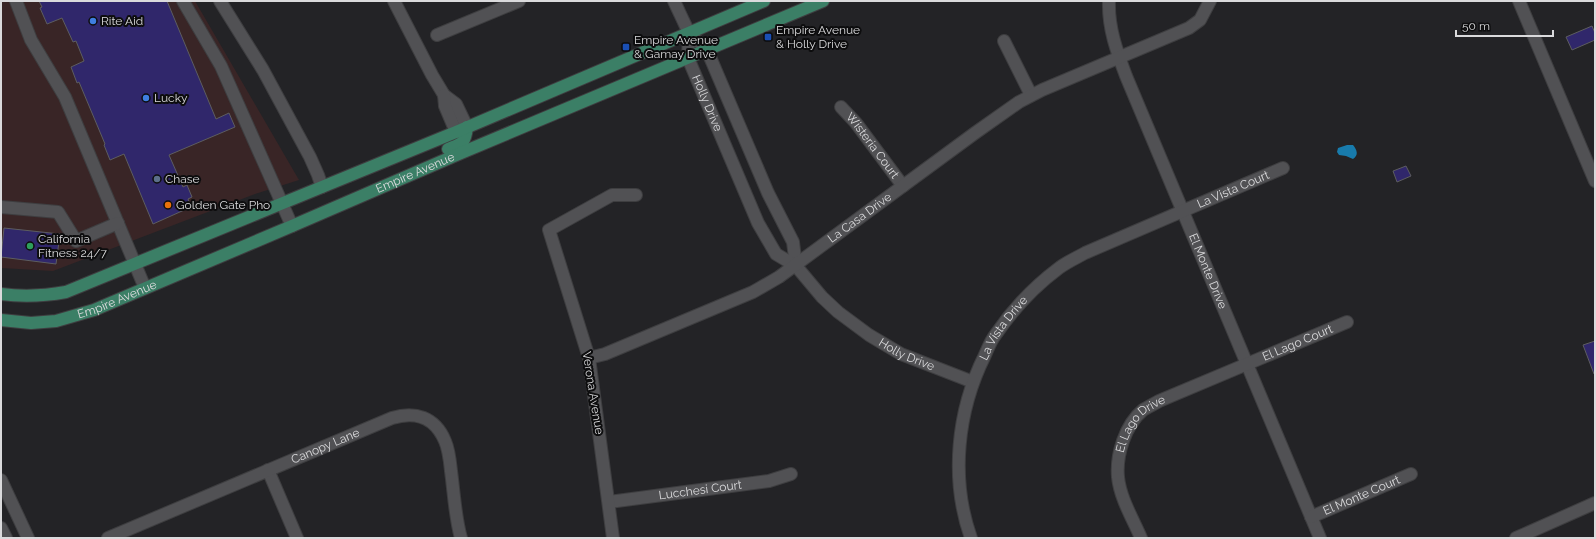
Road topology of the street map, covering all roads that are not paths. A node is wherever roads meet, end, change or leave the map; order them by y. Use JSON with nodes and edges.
{"nodes":[{"id":1,"x":16,"y":1,"type":"edge"},
{"id":2,"x":183,"y":1,"type":"edge"},
{"id":3,"x":220,"y":1,"type":"edge"},
{"id":4,"x":394,"y":1,"type":"edge"},
{"id":5,"x":519,"y":1,"type":"edge"},
{"id":6,"x":674,"y":1,"type":"edge"},
{"id":7,"x":764,"y":1,"type":"edge"},
{"id":8,"x":823,"y":1,"type":"edge"},
{"id":9,"x":1109,"y":1,"type":"edge"},
{"id":10,"x":1210,"y":1,"type":"edge"},
{"id":11,"x":1519,"y":1,"type":"edge"},
{"id":12,"x":504,"y":4,"type":"edge"},
{"id":13,"x":689,"y":33,"type":"junction"},
{"id":14,"x":437,"y":35,"type":"dead end"},
{"id":15,"x":1004,"y":41,"type":"dead end"},
{"id":16,"x":707,"y":50,"type":"junction"},
{"id":17,"x":688,"y":58,"type":"junction"},
{"id":18,"x":1120,"y":58,"type":"junction"},
{"id":19,"x":1031,"y":95,"type":"junction"},
{"id":20,"x":841,"y":107,"type":"dead end"},
{"id":21,"x":461,"y":129,"type":"junction"},
{"id":22,"x":1283,"y":168,"type":"dead end"},
{"id":23,"x":397,"y":180,"type":"junction"},
{"id":24,"x":1595,"y":181,"type":"edge"},
{"id":25,"x":904,"y":186,"type":"junction"},
{"id":26,"x":322,"y":187,"type":"junction"},
{"id":27,"x":636,"y":195,"type":"dead end"},
{"id":28,"x":283,"y":203,"type":"junction"},
{"id":29,"x":1,"y":207,"type":"edge"},
{"id":30,"x":1184,"y":211,"type":"junction"},
{"id":31,"x":118,"y":223,"type":"junction"},
{"id":32,"x":292,"y":226,"type":"junction"},
{"id":33,"x":135,"y":265,"type":"junction"},
{"id":34,"x":796,"y":266,"type":"junction"},
{"id":35,"x":145,"y":288,"type":"junction"},
{"id":36,"x":1,"y":294,"type":"edge"},
{"id":37,"x":1,"y":320,"type":"edge"},
{"id":38,"x":1346,"y":322,"type":"dead end"},
{"id":39,"x":589,"y":358,"type":"junction"},
{"id":40,"x":1248,"y":363,"type":"junction"},
{"id":41,"x":973,"y":382,"type":"junction"},
{"id":42,"x":268,"y":470,"type":"junction"},
{"id":43,"x":791,"y":474,"type":"dead end"},
{"id":44,"x":1411,"y":474,"type":"dead end"},
{"id":45,"x":1,"y":480,"type":"edge"},
{"id":46,"x":609,"y":502,"type":"junction"},
{"id":47,"x":1595,"y":503,"type":"edge"},
{"id":48,"x":1311,"y":517,"type":"junction"},
{"id":49,"x":1,"y":528,"type":"edge"},
{"id":50,"x":128,"y":534,"type":"edge"},
{"id":51,"x":6,"y":538,"type":"edge"},
{"id":52,"x":28,"y":538,"type":"edge"},
{"id":53,"x":108,"y":538,"type":"edge"},
{"id":54,"x":297,"y":538,"type":"edge"},
{"id":55,"x":461,"y":538,"type":"edge"},
{"id":56,"x":613,"y":538,"type":"edge"},
{"id":57,"x":971,"y":538,"type":"edge"},
{"id":58,"x":1141,"y":538,"type":"edge"},
{"id":59,"x":1320,"y":538,"type":"edge"},
{"id":60,"x":1516,"y":538,"type":"edge"}],
"edges":[{"from":1,"to":31,"type":"street"},
{"from":2,"to":28,"type":"street"},
{"from":3,"to":26,"type":"street"},
{"from":4,"to":21,"type":"street"},
{"from":5,"to":12,"type":"street"},
{"from":6,"to":13,"type":"street"},
{"from":7,"to":13,"type":"main road","name":"Empire Avenue"},
{"from":8,"to":16,"type":"main road","name":"Empire Avenue"},
{"from":9,"to":18,"type":"street","name":"El Monte Drive"},
{"from":10,"to":18,"type":"street","name":"La Casa Drive"},
{"from":11,"to":24,"type":"street"},
{"from":12,"to":14,"type":"street"},
{"from":13,"to":16,"type":"street","name":"Holly Drive"},
{"from":13,"to":17,"type":"street","name":"Holly Drive"},
{"from":13,"to":21,"type":"main road","name":"Empire Avenue"},
{"from":15,"to":19,"type":"street"},
{"from":16,"to":17,"type":"main road","name":"Empire Avenue"},
{"from":16,"to":34,"type":"street","name":"Holly Drive"},
{"from":17,"to":23,"type":"main road","name":"Empire Avenue"},
{"from":17,"to":34,"type":"street","name":"Holly Drive"},
{"from":18,"to":19,"type":"street","name":"La Casa Drive"},
{"from":18,"to":30,"type":"street","name":"El Monte Drive"},
{"from":19,"to":25,"type":"street","name":"La Casa Drive"},
{"from":20,"to":25,"type":"street","name":"Wisteria Court"},
{"from":21,"to":23,"type":"main road"},
{"from":21,"to":26,"type":"main road","name":"Empire Avenue"},
{"from":22,"to":30,"type":"street","name":"La Vista Court"},
{"from":23,"to":32,"type":"main road","name":"Empire Avenue"},
{"from":25,"to":34,"type":"street","name":"La Casa Drive"},
{"from":26,"to":28,"type":"main road","name":"Empire Avenue"},
{"from":27,"to":39,"type":"street","name":"Verona Avenue"},
{"from":28,"to":32,"type":"street"},
{"from":28,"to":33,"type":"main road","name":"Empire Avenue"},
{"from":29,"to":31,"type":"street"},
{"from":30,"to":40,"type":"street","name":"El Monte Drive"},
{"from":30,"to":41,"type":"street","name":"La Vista Drive"},
{"from":31,"to":33,"type":"street"},
{"from":32,"to":35,"type":"main road","name":"Empire Avenue"},
{"from":33,"to":35,"type":"street"},
{"from":33,"to":36,"type":"main road","name":"Empire Avenue"},
{"from":34,"to":39,"type":"street","name":"La Casa Drive"},
{"from":34,"to":41,"type":"street","name":"Holly Drive"},
{"from":35,"to":37,"type":"main road","name":"Empire Avenue"},
{"from":38,"to":40,"type":"street","name":"El Lago Court"},
{"from":39,"to":46,"type":"street","name":"Verona Avenue"},
{"from":40,"to":48,"type":"street","name":"El Monte Drive"},
{"from":40,"to":58,"type":"street","name":"El Lago Drive"},
{"from":41,"to":57,"type":"street","name":"La Vista Drive"},
{"from":42,"to":50,"type":"street","name":"Canopy Lane"},
{"from":42,"to":54,"type":"street"},
{"from":42,"to":55,"type":"street","name":"Canopy Lane"},
{"from":43,"to":46,"type":"street","name":"Lucchesi Court"},
{"from":44,"to":48,"type":"street","name":"El Monte Court"},
{"from":45,"to":52,"type":"street"},
{"from":46,"to":56,"type":"street","name":"Verona Avenue"},
{"from":47,"to":60,"type":"street"},
{"from":48,"to":59,"type":"street","name":"El Monte Drive"},
{"from":49,"to":51,"type":"street"},
{"from":50,"to":53,"type":"street","name":"Canopy Lane"}]}
